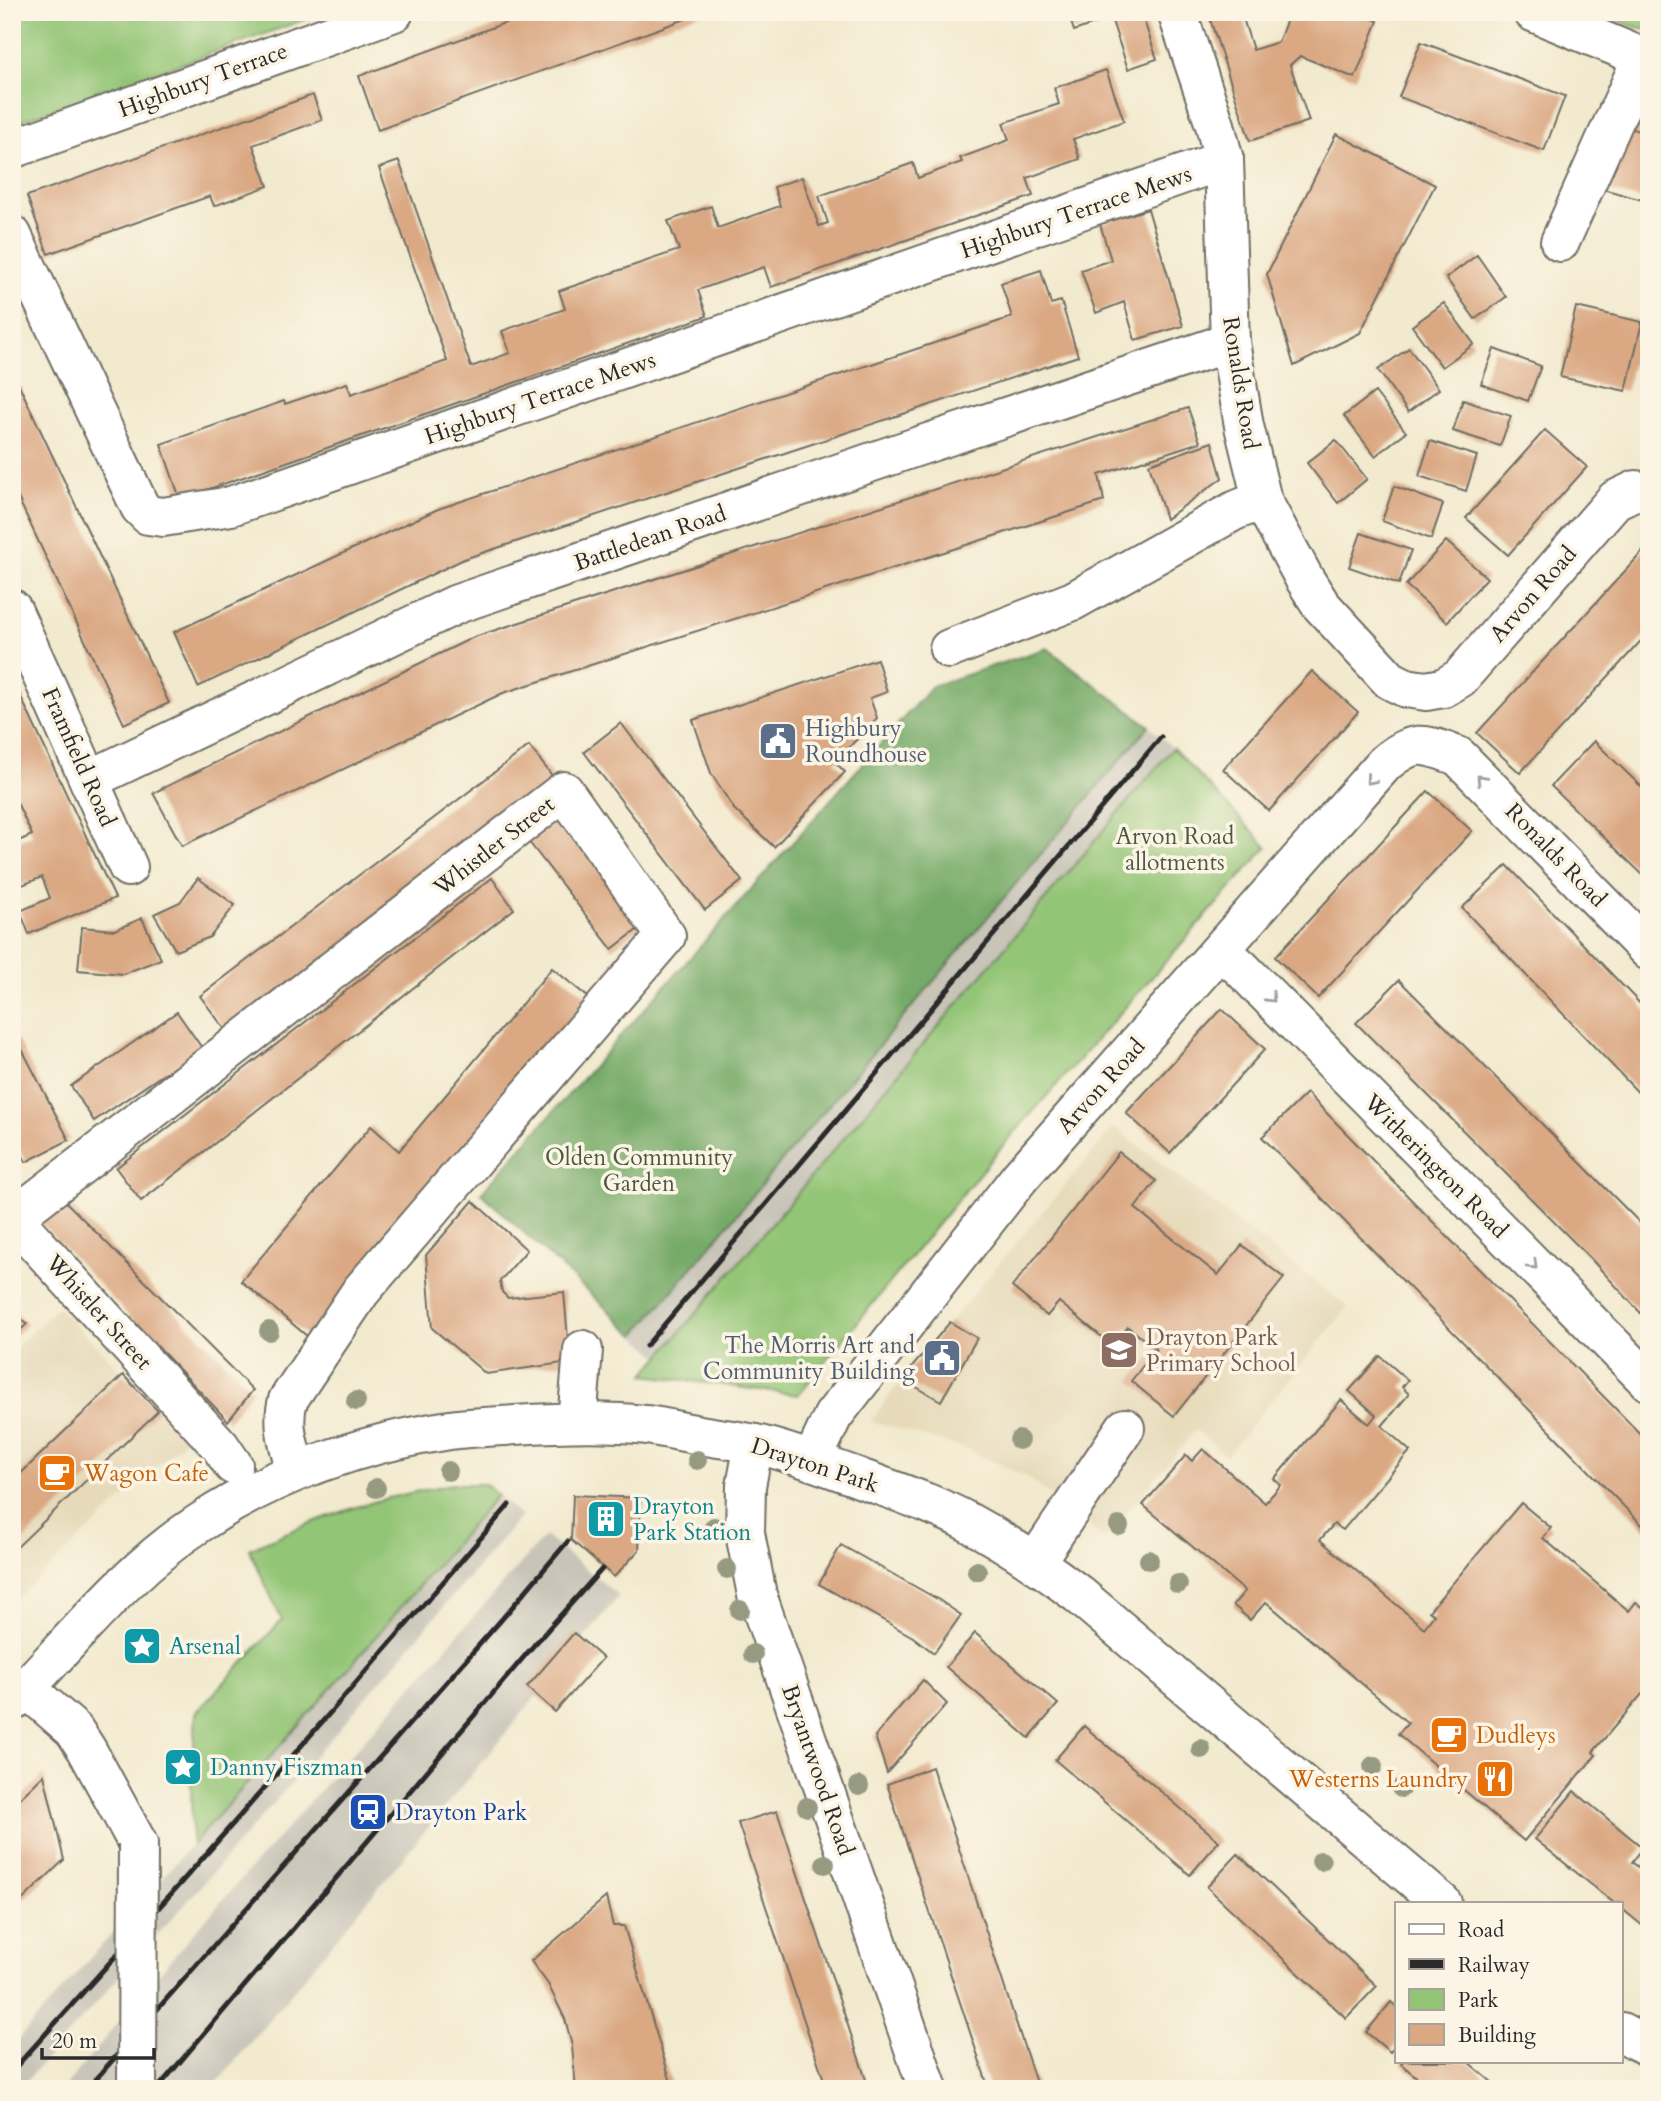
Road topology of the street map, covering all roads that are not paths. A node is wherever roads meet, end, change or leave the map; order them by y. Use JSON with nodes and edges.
{"nodes":[{"id":1,"x":394,"y":12,"type":"edge"},
{"id":2,"x":1177,"y":12,"type":"edge"},
{"id":3,"x":1533,"y":12,"type":"edge"},
{"id":4,"x":1645,"y":59,"type":"edge"},
{"id":5,"x":12,"y":149,"type":"edge"},
{"id":6,"x":1224,"y":160,"type":"junction"},
{"id":7,"x":12,"y":235,"type":"edge"},
{"id":8,"x":1560,"y":242,"type":"dead end"},
{"id":9,"x":1230,"y":342,"type":"junction"},
{"id":10,"x":1642,"y":492,"type":"edge"},
{"id":11,"x":1262,"y":500,"type":"junction"},
{"id":12,"x":12,"y":608,"type":"edge"},
{"id":13,"x":949,"y":649,"type":"dead end"},
{"id":14,"x":1426,"y":691,"type":"joint"},
{"id":15,"x":1425,"y":744,"type":"joint"},
{"id":16,"x":89,"y":780,"type":"junction"},
{"id":17,"x":128,"y":867,"type":"dead end"},
{"id":18,"x":1649,"y":950,"type":"edge"},
{"id":19,"x":1221,"y":951,"type":"junction"},
{"id":20,"x":583,"y":1350,"type":"dead end"},
{"id":21,"x":1649,"y":1382,"type":"edge"},
{"id":22,"x":577,"y":1422,"type":"junction"},
{"id":23,"x":1125,"y":1428,"type":"dead end"},
{"id":24,"x":754,"y":1444,"type":"junction"},
{"id":25,"x":812,"y":1461,"type":"junction"},
{"id":26,"x":233,"y":1465,"type":"dead end"},
{"id":27,"x":296,"y":1471,"type":"junction"},
{"id":28,"x":1036,"y":1562,"type":"junction"},
{"id":29,"x":19,"y":1695,"type":"edge"},
{"id":30,"x":1441,"y":1902,"type":"edge"},
{"id":31,"x":1622,"y":2033,"type":"edge"},
{"id":32,"x":1649,"y":2047,"type":"edge"},
{"id":33,"x":137,"y":2089,"type":"edge"},
{"id":34,"x":928,"y":2089,"type":"edge"}],
"edges":[{"from":1,"to":5,"type":"street","name":"Highbury Terrace"},
{"from":2,"to":6,"type":"street","name":"Ronalds Road"},
{"from":3,"to":4,"type":"street"},
{"from":4,"to":8,"type":"street"},
{"from":6,"to":7,"type":"street","name":"Highbury Terrace Mews"},
{"from":6,"to":9,"type":"street","name":"Ronalds Road"},
{"from":9,"to":11,"type":"street","name":"Ronalds Road"},
{"from":9,"to":16,"type":"street","name":"Battledean Road"},
{"from":10,"to":14,"type":"street","name":"Arvon Road"},
{"from":11,"to":13,"type":"street"},
{"from":11,"to":14,"type":"street","name":"Ronalds Road"},
{"from":12,"to":16,"type":"street","name":"Framfield Road"},
{"from":18,"to":15,"type":"street","name":"Ronalds Road","one_way":true},
{"from":15,"to":19,"type":"street","name":"Arvon Road","one_way":true},
{"from":16,"to":17,"type":"street","name":"Framfield Road"},
{"from":19,"to":21,"type":"street","name":"Witherington Road","one_way":true},
{"from":19,"to":25,"type":"street","name":"Arvon Road"},
{"from":20,"to":22,"type":"street"},
{"from":22,"to":24,"type":"street","name":"Drayton Park"},
{"from":22,"to":27,"type":"street","name":"Drayton Park"},
{"from":23,"to":28,"type":"street"},
{"from":24,"to":25,"type":"street","name":"Drayton Park"},
{"from":24,"to":34,"type":"street","name":"Bryantwood Road"},
{"from":25,"to":28,"type":"street","name":"Drayton Park"},
{"from":26,"to":27,"type":"street","name":"Whistler Street"},
{"from":27,"to":29,"type":"street","name":"Drayton Park"},
{"from":28,"to":30,"type":"street","name":"Drayton Park"},
{"from":29,"to":33,"type":"street","bridge":true},
{"from":31,"to":32,"type":"street"}]}
